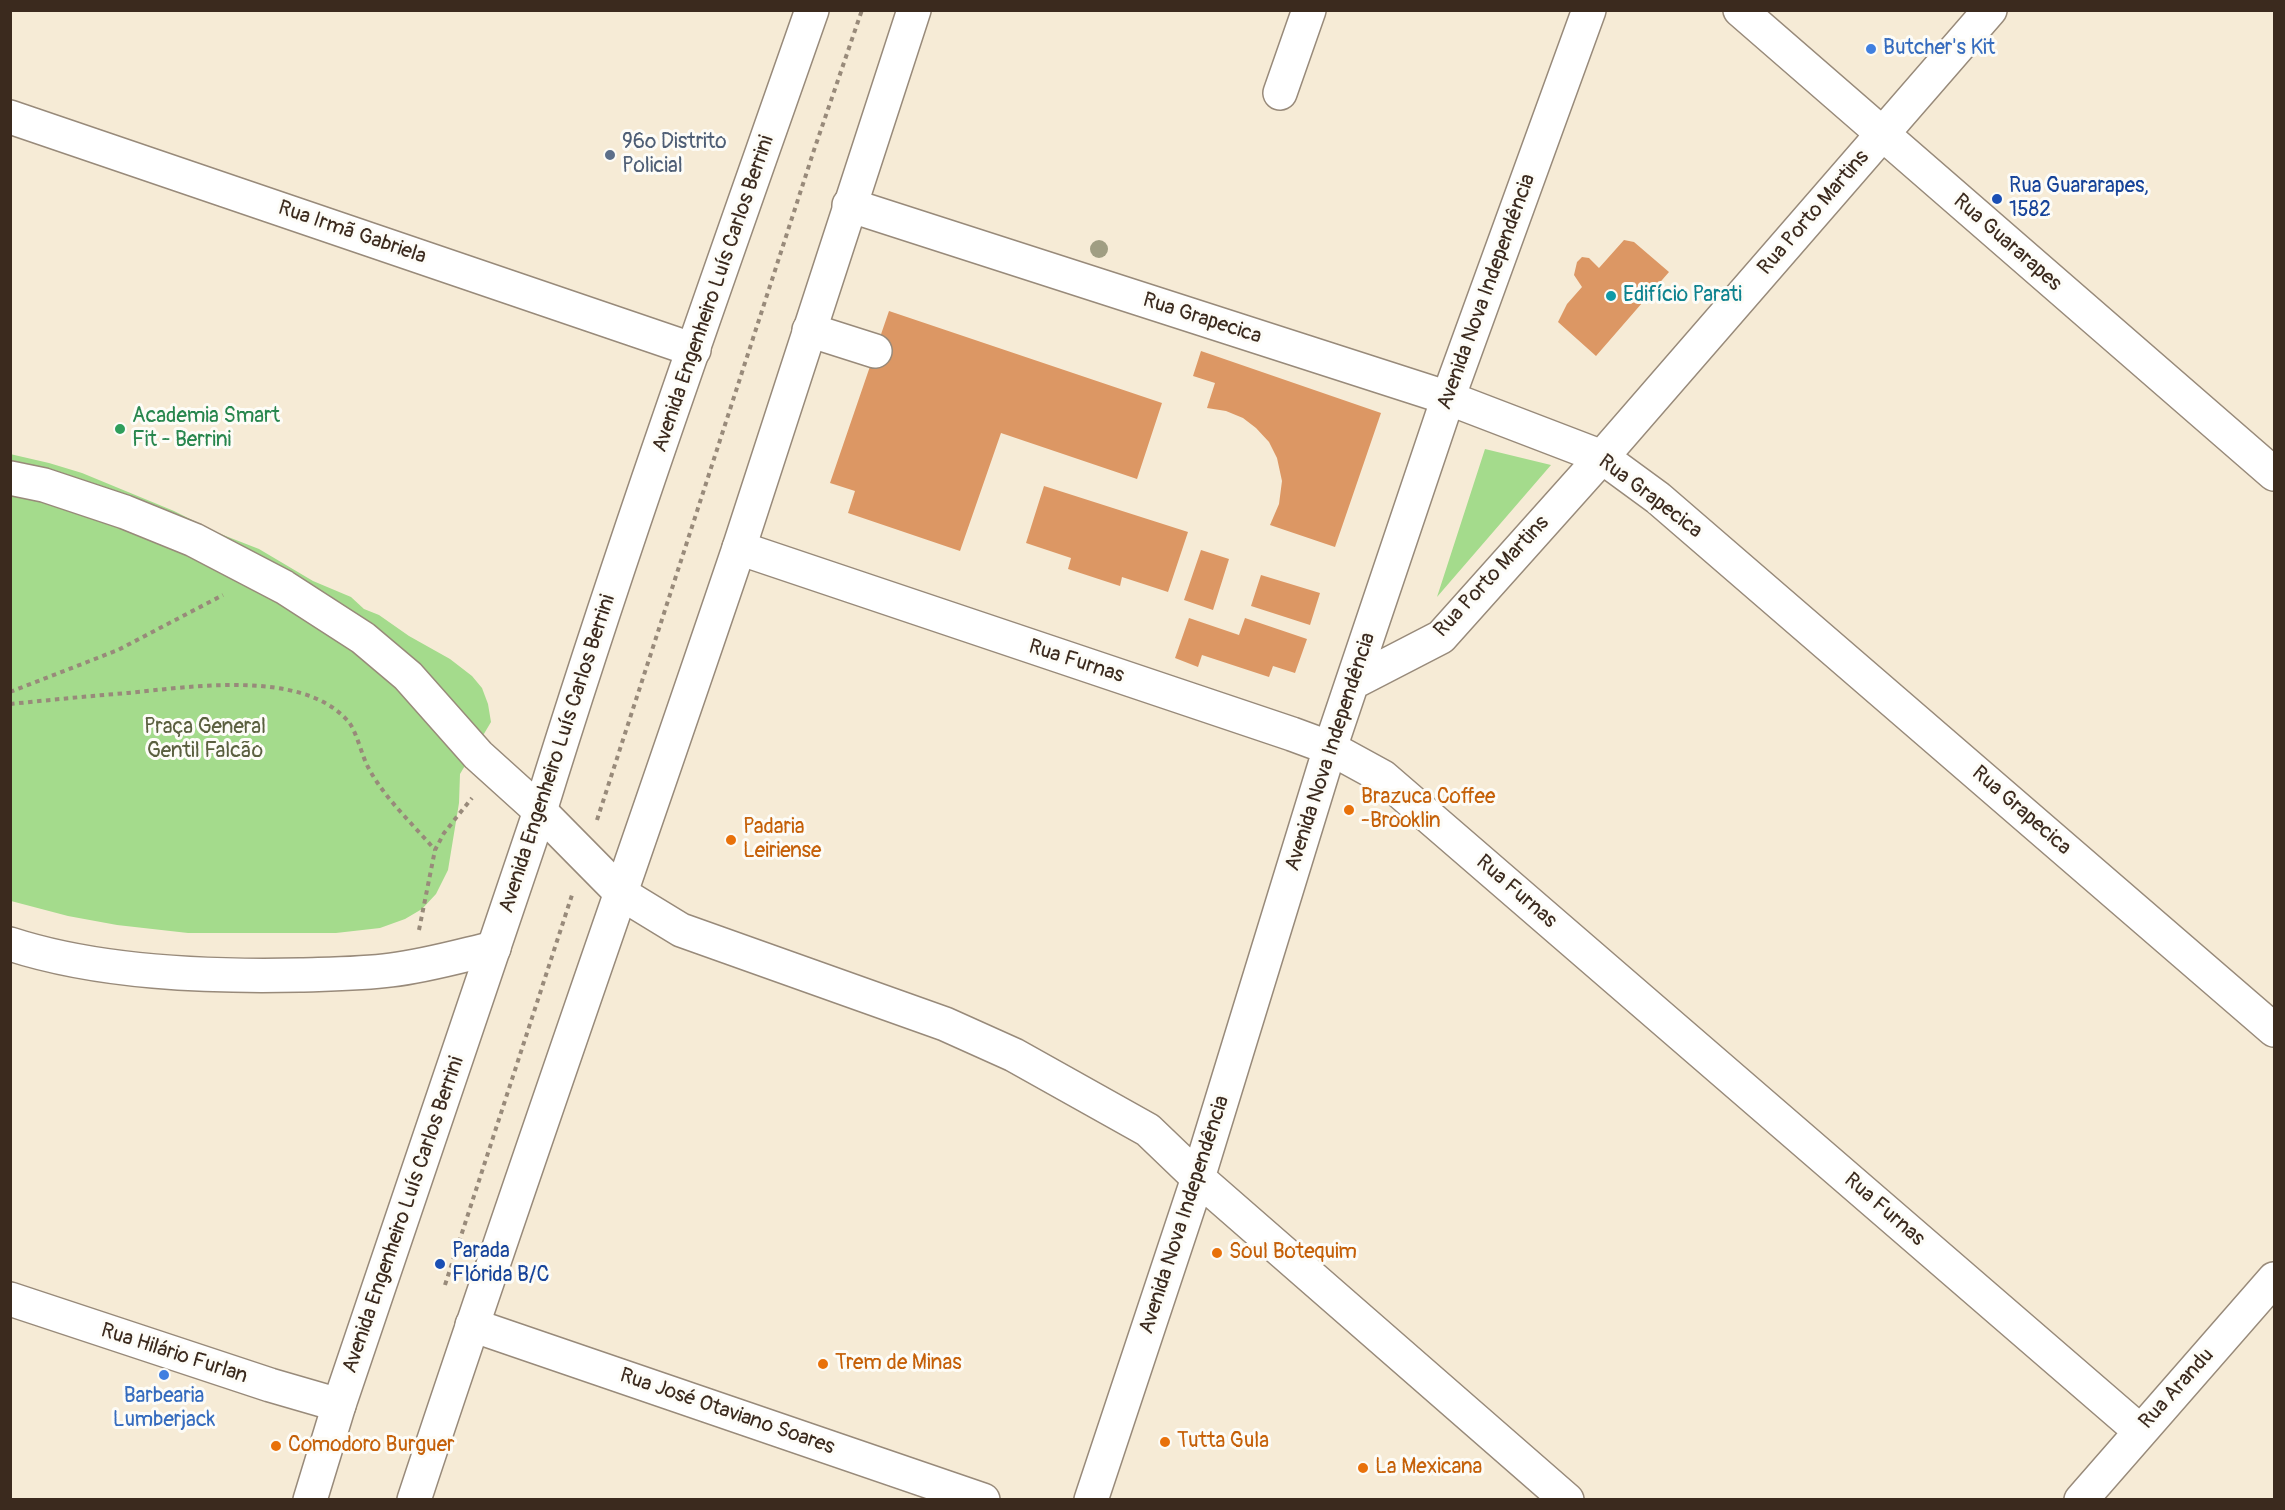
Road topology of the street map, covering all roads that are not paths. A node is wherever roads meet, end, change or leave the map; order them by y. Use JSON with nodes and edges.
{"nodes":[{"id":1,"x":812,"y":10,"type":"edge"},
{"id":2,"x":914,"y":10,"type":"edge"},
{"id":3,"x":1309,"y":10,"type":"edge"},
{"id":4,"x":1589,"y":10,"type":"edge"},
{"id":5,"x":1740,"y":10,"type":"edge"},
{"id":6,"x":1990,"y":10,"type":"edge"},
{"id":7,"x":1280,"y":93,"type":"dead end"},
{"id":8,"x":10,"y":117,"type":"edge"},
{"id":9,"x":1883,"y":135,"type":"junction"},
{"id":10,"x":849,"y":205,"type":"junction"},
{"id":11,"x":809,"y":330,"type":"junction"},
{"id":12,"x":693,"y":350,"type":"junction"},
{"id":13,"x":876,"y":351,"type":"dead end"},
{"id":14,"x":1448,"y":399,"type":"junction"},
{"id":15,"x":1602,"y":457,"type":"junction"},
{"id":16,"x":2274,"y":474,"type":"edge"},
{"id":17,"x":10,"y":478,"type":"edge"},
{"id":18,"x":739,"y":548,"type":"junction"},
{"id":19,"x":1352,"y":683,"type":"junction"},
{"id":20,"x":1330,"y":748,"type":"junction"},
{"id":21,"x":540,"y":811,"type":"junction"},
{"id":22,"x":622,"y":894,"type":"junction"},
{"id":23,"x":10,"y":944,"type":"edge"},
{"id":24,"x":494,"y":948,"type":"junction"},
{"id":25,"x":2274,"y":1030,"type":"edge"},
{"id":26,"x":1198,"y":1179,"type":"junction"},
{"id":27,"x":2271,"y":1291,"type":"edge"},
{"id":28,"x":10,"y":1299,"type":"edge"},
{"id":29,"x":472,"y":1325,"type":"junction"},
{"id":30,"x":339,"y":1405,"type":"junction"},
{"id":31,"x":2140,"y":1431,"type":"junction"},
{"id":32,"x":310,"y":1500,"type":"edge"},
{"id":33,"x":414,"y":1500,"type":"edge"},
{"id":34,"x":983,"y":1500,"type":"edge"},
{"id":35,"x":1091,"y":1500,"type":"edge"},
{"id":36,"x":1567,"y":1500,"type":"edge"},
{"id":37,"x":2081,"y":1500,"type":"edge"}],
"edges":[{"from":1,"to":12,"type":"street","name":"Avenida Engenheiro Luís Carlos Berrini"},
{"from":2,"to":10,"type":"street"},
{"from":3,"to":7,"type":"street"},
{"from":4,"to":14,"type":"street","name":"Avenida Nova Independência"},
{"from":5,"to":9,"type":"street","name":"Rua Guararapes"},
{"from":6,"to":9,"type":"street","name":"Rua Porto Martins"},
{"from":8,"to":12,"type":"street","name":"Rua Irmã Gabriela"},
{"from":9,"to":15,"type":"street","name":"Rua Porto Martins"},
{"from":9,"to":16,"type":"street","name":"Rua Guararapes"},
{"from":10,"to":11,"type":"street"},
{"from":10,"to":14,"type":"street","name":"Rua Grapecica"},
{"from":11,"to":13,"type":"street"},
{"from":11,"to":18,"type":"street"},
{"from":12,"to":21,"type":"street","name":"Avenida Engenheiro Luís Carlos Berrini"},
{"from":14,"to":15,"type":"street","name":"Rua Grapecica"},
{"from":14,"to":19,"type":"street","name":"Avenida Nova Independência"},
{"from":15,"to":19,"type":"street","name":"Rua Porto Martins"},
{"from":15,"to":25,"type":"street","name":"Rua Grapecica"},
{"from":17,"to":21,"type":"street"},
{"from":18,"to":20,"type":"street","name":"Rua Furnas"},
{"from":18,"to":22,"type":"street"},
{"from":19,"to":20,"type":"street","name":"Avenida Nova Independência"},
{"from":20,"to":26,"type":"street","name":"Avenida Nova Independência"},
{"from":20,"to":31,"type":"street","name":"Rua Furnas"},
{"from":21,"to":22,"type":"street"},
{"from":21,"to":24,"type":"street","name":"Avenida Engenheiro Luís Carlos Berrini"},
{"from":22,"to":26,"type":"street"},
{"from":22,"to":29,"type":"street"},
{"from":23,"to":24,"type":"street"},
{"from":24,"to":30,"type":"street","name":"Avenida Engenheiro Luís Carlos Berrini"},
{"from":26,"to":35,"type":"street","name":"Avenida Nova Independência"},
{"from":26,"to":36,"type":"street"},
{"from":27,"to":31,"type":"street","name":"Rua Arandu"},
{"from":28,"to":30,"type":"street","name":"Rua Hilário Furlan"},
{"from":29,"to":33,"type":"street"},
{"from":29,"to":34,"type":"street","name":"Rua José Otaviano Soares"},
{"from":30,"to":32,"type":"street","name":"Avenida Engenheiro Luís Carlos Berrini"},
{"from":31,"to":37,"type":"street","name":"Rua Arandu"}]}
